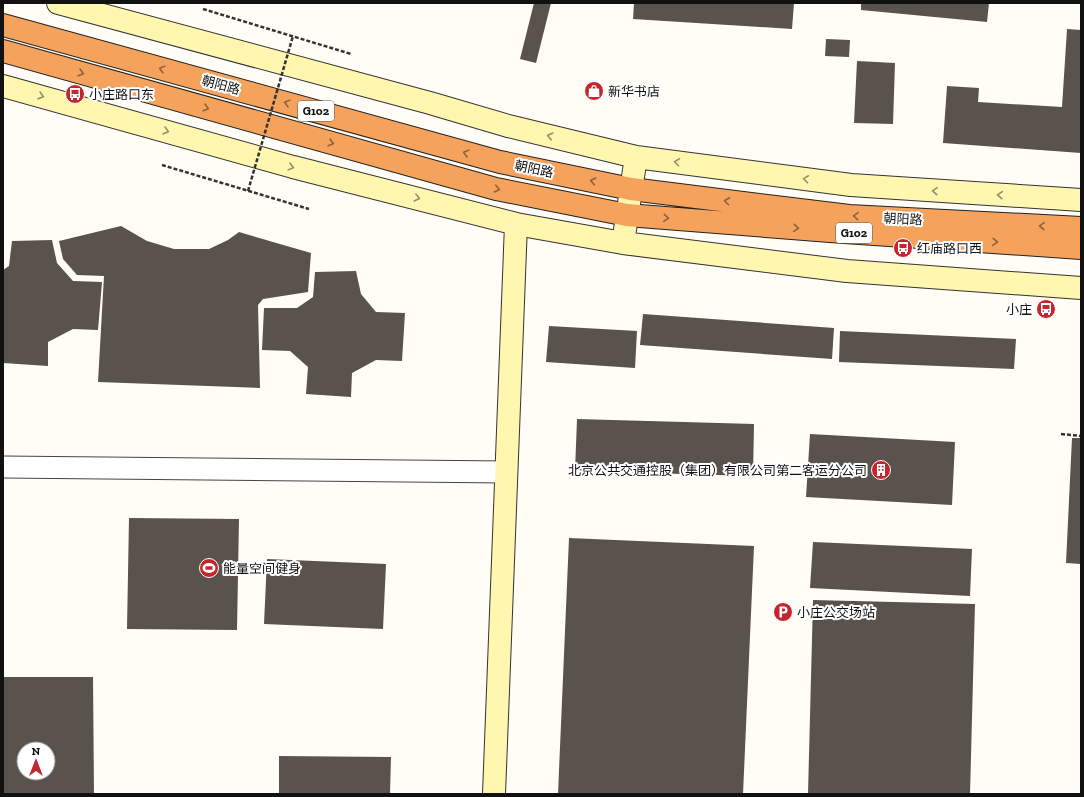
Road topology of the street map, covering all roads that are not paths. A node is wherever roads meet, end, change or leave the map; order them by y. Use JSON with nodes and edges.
{"nodes":[{"id":1,"x":58,"y":3,"type":"edge"},
{"id":2,"x":3,"y":24,"type":"edge"},
{"id":3,"x":3,"y":51,"type":"edge"},
{"id":4,"x":3,"y":86,"type":"edge"},
{"id":5,"x":636,"y":157,"type":"junction"},
{"id":6,"x":631,"y":189,"type":"junction"},
{"id":7,"x":1081,"y":200,"type":"edge"},
{"id":8,"x":627,"y":215,"type":"junction"},
{"id":9,"x":516,"y":224,"type":"junction"},
{"id":10,"x":1081,"y":228,"type":"edge"},
{"id":11,"x":623,"y":243,"type":"junction"},
{"id":12,"x":1081,"y":248,"type":"edge"},
{"id":13,"x":1081,"y":288,"type":"edge"},
{"id":14,"x":3,"y":466,"type":"edge"},
{"id":15,"x":506,"y":472,"type":"junction"},
{"id":16,"x":494,"y":794,"type":"edge"}],
"edges":[{"from":5,"to":1,"type":"street","one_way":true},
{"from":6,"to":2,"type":"highway","name":"朝阳路","number":"G102","one_way":true},
{"from":3,"to":8,"type":"highway","name":"朝阳路","number":"G102","one_way":true},
{"from":4,"to":9,"type":"street","one_way":true},
{"from":5,"to":6,"type":"street"},
{"from":7,"to":5,"type":"street","one_way":true},
{"from":6,"to":8,"type":"street"},
{"from":10,"to":6,"type":"highway","name":"朝阳路","number":"G102","one_way":true},
{"from":8,"to":11,"type":"street"},
{"from":8,"to":12,"type":"highway","name":"朝阳路","number":"G102","one_way":true},
{"from":9,"to":11,"type":"street"},
{"from":9,"to":15,"type":"street"},
{"from":11,"to":13,"type":"street"},
{"from":14,"to":15,"type":"street"},
{"from":15,"to":16,"type":"street"}]}
